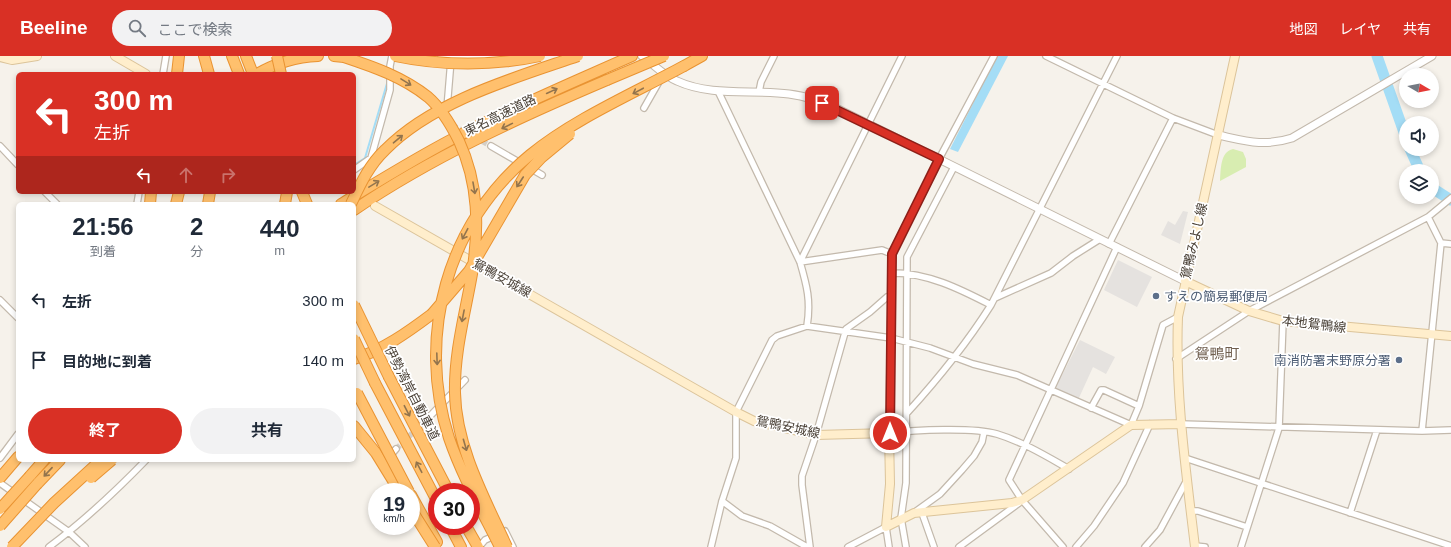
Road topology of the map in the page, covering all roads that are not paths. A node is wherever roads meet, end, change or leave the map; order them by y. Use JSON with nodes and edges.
{"nodes":[{"id":1,"x":37,"y":56,"type":"edge"},
{"id":2,"x":116,"y":56,"type":"edge"},
{"id":3,"x":166,"y":56,"type":"edge"},
{"id":4,"x":179,"y":56,"type":"edge"},
{"id":5,"x":204,"y":56,"type":"edge"},
{"id":6,"x":246,"y":56,"type":"edge"},
{"id":7,"x":277,"y":56,"type":"edge"},
{"id":8,"x":318,"y":56,"type":"edge"},
{"id":9,"x":392,"y":56,"type":"edge"},
{"id":10,"x":395,"y":56,"type":"edge"},
{"id":11,"x":441,"y":56,"type":"edge"},
{"id":12,"x":510,"y":56,"type":"edge"},
{"id":13,"x":540,"y":56,"type":"edge"},
{"id":14,"x":578,"y":56,"type":"edge"},
{"id":15,"x":632,"y":56,"type":"edge"},
{"id":16,"x":642,"y":56,"type":"edge"},
{"id":17,"x":664,"y":56,"type":"edge"},
{"id":18,"x":702,"y":56,"type":"edge"},
{"id":19,"x":774,"y":56,"type":"edge"},
{"id":20,"x":902,"y":56,"type":"edge"},
{"id":21,"x":994,"y":56,"type":"edge"},
{"id":22,"x":1046,"y":56,"type":"edge"},
{"id":23,"x":1117,"y":56,"type":"edge"},
{"id":24,"x":1235,"y":56,"type":"edge"},
{"id":25,"x":1432,"y":56,"type":"edge"},
{"id":26,"x":0,"y":57,"type":"edge"},
{"id":27,"x":232,"y":57,"type":"edge"},
{"id":28,"x":339,"y":57,"type":"edge"},
{"id":29,"x":452,"y":58,"type":"junction"},
{"id":30,"x":143,"y":72,"type":"edge"},
{"id":31,"x":163,"y":72,"type":"edge"},
{"id":32,"x":177,"y":72,"type":"edge"},
{"id":33,"x":208,"y":72,"type":"edge"},
{"id":34,"x":238,"y":72,"type":"edge"},
{"id":35,"x":252,"y":72,"type":"edge"},
{"id":36,"x":261,"y":72,"type":"edge"},
{"id":37,"x":281,"y":72,"type":"edge"},
{"id":38,"x":664,"y":73,"type":"junction"},
{"id":39,"x":1103,"y":84,"type":"junction"},
{"id":40,"x":718,"y":91,"type":"junction"},
{"id":41,"x":759,"y":92,"type":"junction"},
{"id":42,"x":614,"y":104,"type":"junction"},
{"id":43,"x":644,"y":108,"type":"dead end"},
{"id":44,"x":1173,"y":118,"type":"junction"},
{"id":45,"x":449,"y":120,"type":"dead end"},
{"id":46,"x":868,"y":124,"type":"junction"},
{"id":47,"x":1218,"y":135,"type":"junction"},
{"id":48,"x":0,"y":146,"type":"edge"},
{"id":49,"x":491,"y":146,"type":"tunnel mouth"},
{"id":50,"x":940,"y":160,"type":"junction"},
{"id":51,"x":16,"y":163,"type":"edge"},
{"id":52,"x":952,"y":166,"type":"junction"},
{"id":53,"x":356,"y":169,"type":"edge"},
{"id":54,"x":542,"y":175,"type":"dead end"},
{"id":55,"x":47,"y":194,"type":"edge"},
{"id":56,"x":1451,"y":198,"type":"edge"},
{"id":57,"x":55,"y":202,"type":"edge"},
{"id":58,"x":344,"y":202,"type":"edge"},
{"id":59,"x":352,"y":202,"type":"edge"},
{"id":60,"x":375,"y":206,"type":"dead end"},
{"id":61,"x":356,"y":209,"type":"edge"},
{"id":62,"x":1039,"y":210,"type":"junction"},
{"id":63,"x":1428,"y":217,"type":"junction"},
{"id":64,"x":1100,"y":239,"type":"junction"},
{"id":65,"x":1441,"y":243,"type":"junction"},
{"id":66,"x":1109,"y":244,"type":"junction"},
{"id":67,"x":1451,"y":244,"type":"edge"},
{"id":68,"x":1117,"y":247,"type":"junction"},
{"id":69,"x":892,"y":254,"type":"junction"},
{"id":70,"x":800,"y":262,"type":"junction"},
{"id":71,"x":906,"y":272,"type":"junction"},
{"id":72,"x":891,"y":273,"type":"junction"},
{"id":73,"x":1185,"y":281,"type":"junction"},
{"id":74,"x":891,"y":296,"type":"junction"},
{"id":75,"x":995,"y":298,"type":"junction"},
{"id":76,"x":0,"y":300,"type":"edge"},
{"id":77,"x":991,"y":305,"type":"junction"},
{"id":78,"x":356,"y":309,"type":"edge"},
{"id":79,"x":1249,"y":311,"type":"junction"},
{"id":80,"x":16,"y":316,"type":"edge"},
{"id":81,"x":1178,"y":317,"type":"junction"},
{"id":82,"x":1283,"y":322,"type":"junction"},
{"id":83,"x":807,"y":326,"type":"junction"},
{"id":84,"x":846,"y":332,"type":"junction"},
{"id":85,"x":1432,"y":335,"type":"junction"},
{"id":86,"x":1451,"y":336,"type":"edge"},
{"id":87,"x":892,"y":338,"type":"junction"},
{"id":88,"x":906,"y":340,"type":"junction"},
{"id":89,"x":356,"y":344,"type":"edge"},
{"id":90,"x":953,"y":357,"type":"junction"},
{"id":91,"x":356,"y":358,"type":"edge"},
{"id":92,"x":1176,"y":359,"type":"junction"},
{"id":93,"x":465,"y":380,"type":"dead end"},
{"id":94,"x":356,"y":391,"type":"edge"},
{"id":95,"x":1051,"y":391,"type":"junction"},
{"id":96,"x":1139,"y":406,"type":"junction"},
{"id":97,"x":1091,"y":408,"type":"junction"},
{"id":98,"x":736,"y":412,"type":"junction"},
{"id":99,"x":907,"y":413,"type":"junction"},
{"id":100,"x":431,"y":415,"type":"tunnel mouth"},
{"id":101,"x":1150,"y":424,"type":"junction"},
{"id":102,"x":1181,"y":424,"type":"junction"},
{"id":103,"x":1131,"y":425,"type":"junction"},
{"id":104,"x":356,"y":427,"type":"edge"},
{"id":105,"x":356,"y":428,"type":"edge"},
{"id":106,"x":1279,"y":428,"type":"junction"},
{"id":107,"x":1377,"y":430,"type":"junction"},
{"id":108,"x":1451,"y":430,"type":"edge"},
{"id":109,"x":1422,"y":431,"type":"junction"},
{"id":110,"x":905,"y":432,"type":"junction"},
{"id":111,"x":984,"y":432,"type":"junction"},
{"id":112,"x":891,"y":433,"type":"junction"},
{"id":113,"x":816,"y":435,"type":"junction"},
{"id":114,"x":16,"y":437,"type":"edge"},
{"id":115,"x":1024,"y":444,"type":"junction"},
{"id":116,"x":396,"y":449,"type":"tunnel mouth"},
{"id":117,"x":0,"y":458,"type":"edge"},
{"id":118,"x":1185,"y":458,"type":"junction"},
{"id":119,"x":16,"y":459,"type":"edge"},
{"id":120,"x":42,"y":462,"type":"edge"},
{"id":121,"x":58,"y":462,"type":"edge"},
{"id":122,"x":99,"y":462,"type":"edge"},
{"id":123,"x":110,"y":462,"type":"edge"},
{"id":124,"x":144,"y":462,"type":"edge"},
{"id":125,"x":385,"y":462,"type":"junction"},
{"id":126,"x":1069,"y":469,"type":"junction"},
{"id":127,"x":0,"y":478,"type":"edge"},
{"id":128,"x":1187,"y":479,"type":"junction"},
{"id":129,"x":0,"y":483,"type":"edge"},
{"id":130,"x":395,"y":483,"type":"edge"},
{"id":131,"x":396,"y":483,"type":"edge"},
{"id":132,"x":404,"y":483,"type":"edge"},
{"id":133,"x":443,"y":483,"type":"edge"},
{"id":134,"x":428,"y":484,"type":"edge"},
{"id":135,"x":1262,"y":484,"type":"junction"},
{"id":136,"x":1022,"y":500,"type":"junction"},
{"id":137,"x":722,"y":501,"type":"junction"},
{"id":138,"x":0,"y":509,"type":"edge"},
{"id":139,"x":420,"y":511,"type":"edge"},
{"id":140,"x":1191,"y":511,"type":"junction"},
{"id":141,"x":918,"y":513,"type":"junction"},
{"id":142,"x":1350,"y":513,"type":"junction"},
{"id":143,"x":900,"y":519,"type":"junction"},
{"id":144,"x":420,"y":524,"type":"edge"},
{"id":145,"x":0,"y":526,"type":"edge"},
{"id":146,"x":888,"y":526,"type":"junction"},
{"id":147,"x":1247,"y":527,"type":"junction"},
{"id":148,"x":69,"y":532,"type":"junction"},
{"id":149,"x":455,"y":535,"type":"edge"},
{"id":150,"x":471,"y":535,"type":"edge"},
{"id":151,"x":16,"y":543,"type":"edge"},
{"id":152,"x":1451,"y":546,"type":"edge"},
{"id":153,"x":49,"y":547,"type":"edge"},
{"id":154,"x":85,"y":547,"type":"edge"},
{"id":155,"x":434,"y":547,"type":"edge"},
{"id":156,"x":440,"y":547,"type":"edge"},
{"id":157,"x":461,"y":547,"type":"edge"},
{"id":158,"x":478,"y":547,"type":"edge"},
{"id":159,"x":500,"y":547,"type":"edge"},
{"id":160,"x":507,"y":547,"type":"edge"},
{"id":161,"x":513,"y":547,"type":"edge"},
{"id":162,"x":711,"y":547,"type":"edge"},
{"id":163,"x":809,"y":547,"type":"edge"},
{"id":164,"x":848,"y":547,"type":"edge"},
{"id":165,"x":889,"y":547,"type":"edge"},
{"id":166,"x":906,"y":547,"type":"edge"},
{"id":167,"x":934,"y":547,"type":"edge"},
{"id":168,"x":959,"y":547,"type":"edge"},
{"id":169,"x":1063,"y":547,"type":"edge"},
{"id":170,"x":1076,"y":547,"type":"edge"},
{"id":171,"x":1145,"y":547,"type":"edge"},
{"id":172,"x":1195,"y":547,"type":"edge"},
{"id":173,"x":1205,"y":547,"type":"edge"},
{"id":174,"x":1241,"y":547,"type":"edge"}],
"edges":[{"from":1,"to":26,"type":"main road"},
{"from":2,"to":30,"type":"main road"},
{"from":3,"to":31,"type":"street"},
{"from":4,"to":32,"type":"highway"},
{"from":5,"to":33,"type":"highway"},
{"from":6,"to":35,"type":"highway"},
{"from":7,"to":37,"type":"highway","bridge":true},
{"from":8,"to":36,"type":"highway"},
{"from":9,"to":53,"type":"street"},
{"from":10,"to":13,"type":"highway","bridge":true},
{"from":11,"to":29,"type":"street"},
{"from":12,"to":29,"type":"street"},
{"from":59,"to":14,"type":"highway","one_way":true,"bridge":true},
{"from":58,"to":15,"type":"highway","name":"東名高速道路","one_way":true},
{"from":16,"to":38,"type":"street"},
{"from":17,"to":61,"type":"highway","name":"東名高速道路","one_way":true,"bridge":true},
{"from":18,"to":42,"type":"highway","one_way":true,"bridge":true},
{"from":19,"to":41,"type":"street"},
{"from":20,"to":46,"type":"street"},
{"from":21,"to":50,"type":"street"},
{"from":22,"to":39,"type":"street"},
{"from":23,"to":39,"type":"street"},
{"from":24,"to":47,"type":"main road","name":"鴛鴨みよし線"},
{"from":25,"to":47,"type":"street"},
{"from":27,"to":34,"type":"highway"},
{"from":28,"to":160,"type":"highway","one_way":true,"bridge":true},
{"from":29,"to":45,"type":"street"},
{"from":38,"to":40,"type":"street"},
{"from":38,"to":43,"type":"street"},
{"from":39,"to":44,"type":"street"},
{"from":39,"to":62,"type":"street"},
{"from":40,"to":41,"type":"street"},
{"from":40,"to":70,"type":"street"},
{"from":41,"to":46,"type":"street"},
{"from":42,"to":91,"type":"highway","one_way":true,"bridge":true},
{"from":42,"to":159,"type":"highway","one_way":true,"bridge":true},
{"from":44,"to":47,"type":"street"},
{"from":44,"to":66,"type":"street"},
{"from":46,"to":50,"type":"street"},
{"from":46,"to":70,"type":"street"},
{"from":47,"to":73,"type":"main road","name":"鴛鴨みよし線"},
{"from":48,"to":51,"type":"street"},
{"from":49,"to":54,"type":"street"},
{"from":50,"to":52,"type":"street"},
{"from":50,"to":69,"type":"street"},
{"from":52,"to":62,"type":"street"},
{"from":52,"to":71,"type":"street"},
{"from":55,"to":57,"type":"street"},
{"from":56,"to":63,"type":"street"},
{"from":60,"to":98,"type":"main road","name":"鴛鴨安城線"},
{"from":62,"to":64,"type":"street"},
{"from":62,"to":75,"type":"street"},
{"from":63,"to":65,"type":"street"},
{"from":63,"to":79,"type":"street"},
{"from":64,"to":66,"type":"street"},
{"from":64,"to":75,"type":"street"},
{"from":65,"to":67,"type":"street"},
{"from":65,"to":85,"type":"street"},
{"from":66,"to":68,"type":"street"},
{"from":68,"to":73,"type":"street"},
{"from":68,"to":95,"type":"street"},
{"from":69,"to":70,"type":"street"},
{"from":69,"to":72,"type":"street"},
{"from":70,"to":83,"type":"street"},
{"from":71,"to":72,"type":"street"},
{"from":71,"to":77,"type":"street"},
{"from":71,"to":88,"type":"street"},
{"from":72,"to":74,"type":"street"},
{"from":73,"to":79,"type":"main road","name":"本地鴛鴨線"},
{"from":73,"to":81,"type":"main road","name":"鴛鴨みよし線"},
{"from":74,"to":84,"type":"street"},
{"from":74,"to":87,"type":"street"},
{"from":75,"to":77,"type":"street"},
{"from":76,"to":80,"type":"street"},
{"from":77,"to":90,"type":"street"},
{"from":78,"to":133,"type":"highway","name":"伊勢湾岸自動車道","one_way":true,"bridge":true},
{"from":79,"to":82,"type":"main road","name":"本地鴛鴨線"},
{"from":79,"to":92,"type":"street"},
{"from":81,"to":92,"type":"main road","name":"鴛鴨みよし線"},
{"from":81,"to":96,"type":"street"},
{"from":82,"to":85,"type":"main road","name":"本地鴛鴨線"},
{"from":82,"to":106,"type":"street"},
{"from":83,"to":84,"type":"street"},
{"from":83,"to":98,"type":"street"},
{"from":84,"to":87,"type":"street"},
{"from":84,"to":113,"type":"street"},
{"from":85,"to":86,"type":"main road","name":"本地鴛鴨線"},
{"from":85,"to":109,"type":"street"},
{"from":87,"to":88,"type":"street"},
{"from":87,"to":112,"type":"street"},
{"from":88,"to":90,"type":"street"},
{"from":88,"to":99,"type":"street"},
{"from":134,"to":89,"type":"highway","one_way":true,"bridge":true},
{"from":90,"to":95,"type":"street"},
{"from":90,"to":99,"type":"street"},
{"from":92,"to":102,"type":"main road","name":"鴛鴨みよし線"},
{"from":93,"to":100,"type":"street"},
{"from":94,"to":132,"type":"highway","bridge":true},
{"from":95,"to":97,"type":"street"},
{"from":95,"to":115,"type":"street"},
{"from":96,"to":97,"type":"street"},
{"from":96,"to":103,"type":"street"},
{"from":97,"to":103,"type":"street"},
{"from":98,"to":113,"type":"main road","name":"鴛鴨安城線"},
{"from":98,"to":137,"type":"street"},
{"from":99,"to":110,"type":"street"},
{"from":101,"to":102,"type":"main road"},
{"from":101,"to":103,"type":"main road"},
{"from":101,"to":170,"type":"street"},
{"from":102,"to":106,"type":"street"},
{"from":102,"to":118,"type":"main road","name":"鴛鴨みよし線"},
{"from":103,"to":126,"type":"main road"},
{"from":104,"to":125,"type":"street"},
{"from":105,"to":130,"type":"highway"},
{"from":106,"to":107,"type":"street"},
{"from":106,"to":135,"type":"street"},
{"from":107,"to":109,"type":"street"},
{"from":107,"to":142,"type":"street"},
{"from":108,"to":109,"type":"street"},
{"from":110,"to":111,"type":"street"},
{"from":110,"to":112,"type":"street"},
{"from":110,"to":143,"type":"street"},
{"from":111,"to":115,"type":"street"},
{"from":111,"to":141,"type":"street"},
{"from":112,"to":113,"type":"main road","name":"鴛鴨安城線"},
{"from":112,"to":146,"type":"main road"},
{"from":113,"to":163,"type":"street"},
{"from":114,"to":117,"type":"street"},
{"from":115,"to":126,"type":"street"},
{"from":115,"to":136,"type":"street"},
{"from":116,"to":125,"type":"street"},
{"from":118,"to":128,"type":"main road","name":"鴛鴨みよし線"},
{"from":118,"to":135,"type":"street"},
{"from":119,"to":127,"type":"highway"},
{"from":120,"to":138,"type":"highway","bridge":true},
{"from":121,"to":145,"type":"highway","one_way":true,"bridge":true},
{"from":122,"to":151,"type":"highway","bridge":true},
{"from":123,"to":151,"type":"highway","bridge":true},
{"from":124,"to":148,"type":"street"},
{"from":125,"to":131,"type":"street"},
{"from":126,"to":136,"type":"main road"},
{"from":128,"to":140,"type":"main road","name":"鴛鴨みよし線"},
{"from":128,"to":171,"type":"street"},
{"from":129,"to":148,"type":"street"},
{"from":135,"to":142,"type":"street"},
{"from":135,"to":147,"type":"street"},
{"from":136,"to":141,"type":"main road"},
{"from":136,"to":168,"type":"street"},
{"from":136,"to":169,"type":"street"},
{"from":137,"to":162,"type":"street"},
{"from":137,"to":163,"type":"street"},
{"from":139,"to":156,"type":"highway"},
{"from":140,"to":147,"type":"street"},
{"from":140,"to":172,"type":"main road","name":"鴛鴨みよし線"},
{"from":141,"to":143,"type":"main road"},
{"from":141,"to":167,"type":"street"},
{"from":142,"to":152,"type":"street"},
{"from":143,"to":146,"type":"main road"},
{"from":143,"to":166,"type":"street"},
{"from":144,"to":155,"type":"highway","bridge":true},
{"from":146,"to":164,"type":"street"},
{"from":146,"to":165,"type":"street"},
{"from":147,"to":174,"type":"street"},
{"from":148,"to":153,"type":"street"},
{"from":148,"to":154,"type":"street"},
{"from":149,"to":157,"type":"highway"},
{"from":150,"to":158,"type":"highway"},
{"from":158,"to":161,"type":"street"},
{"from":172,"to":173,"type":"street"}]}
